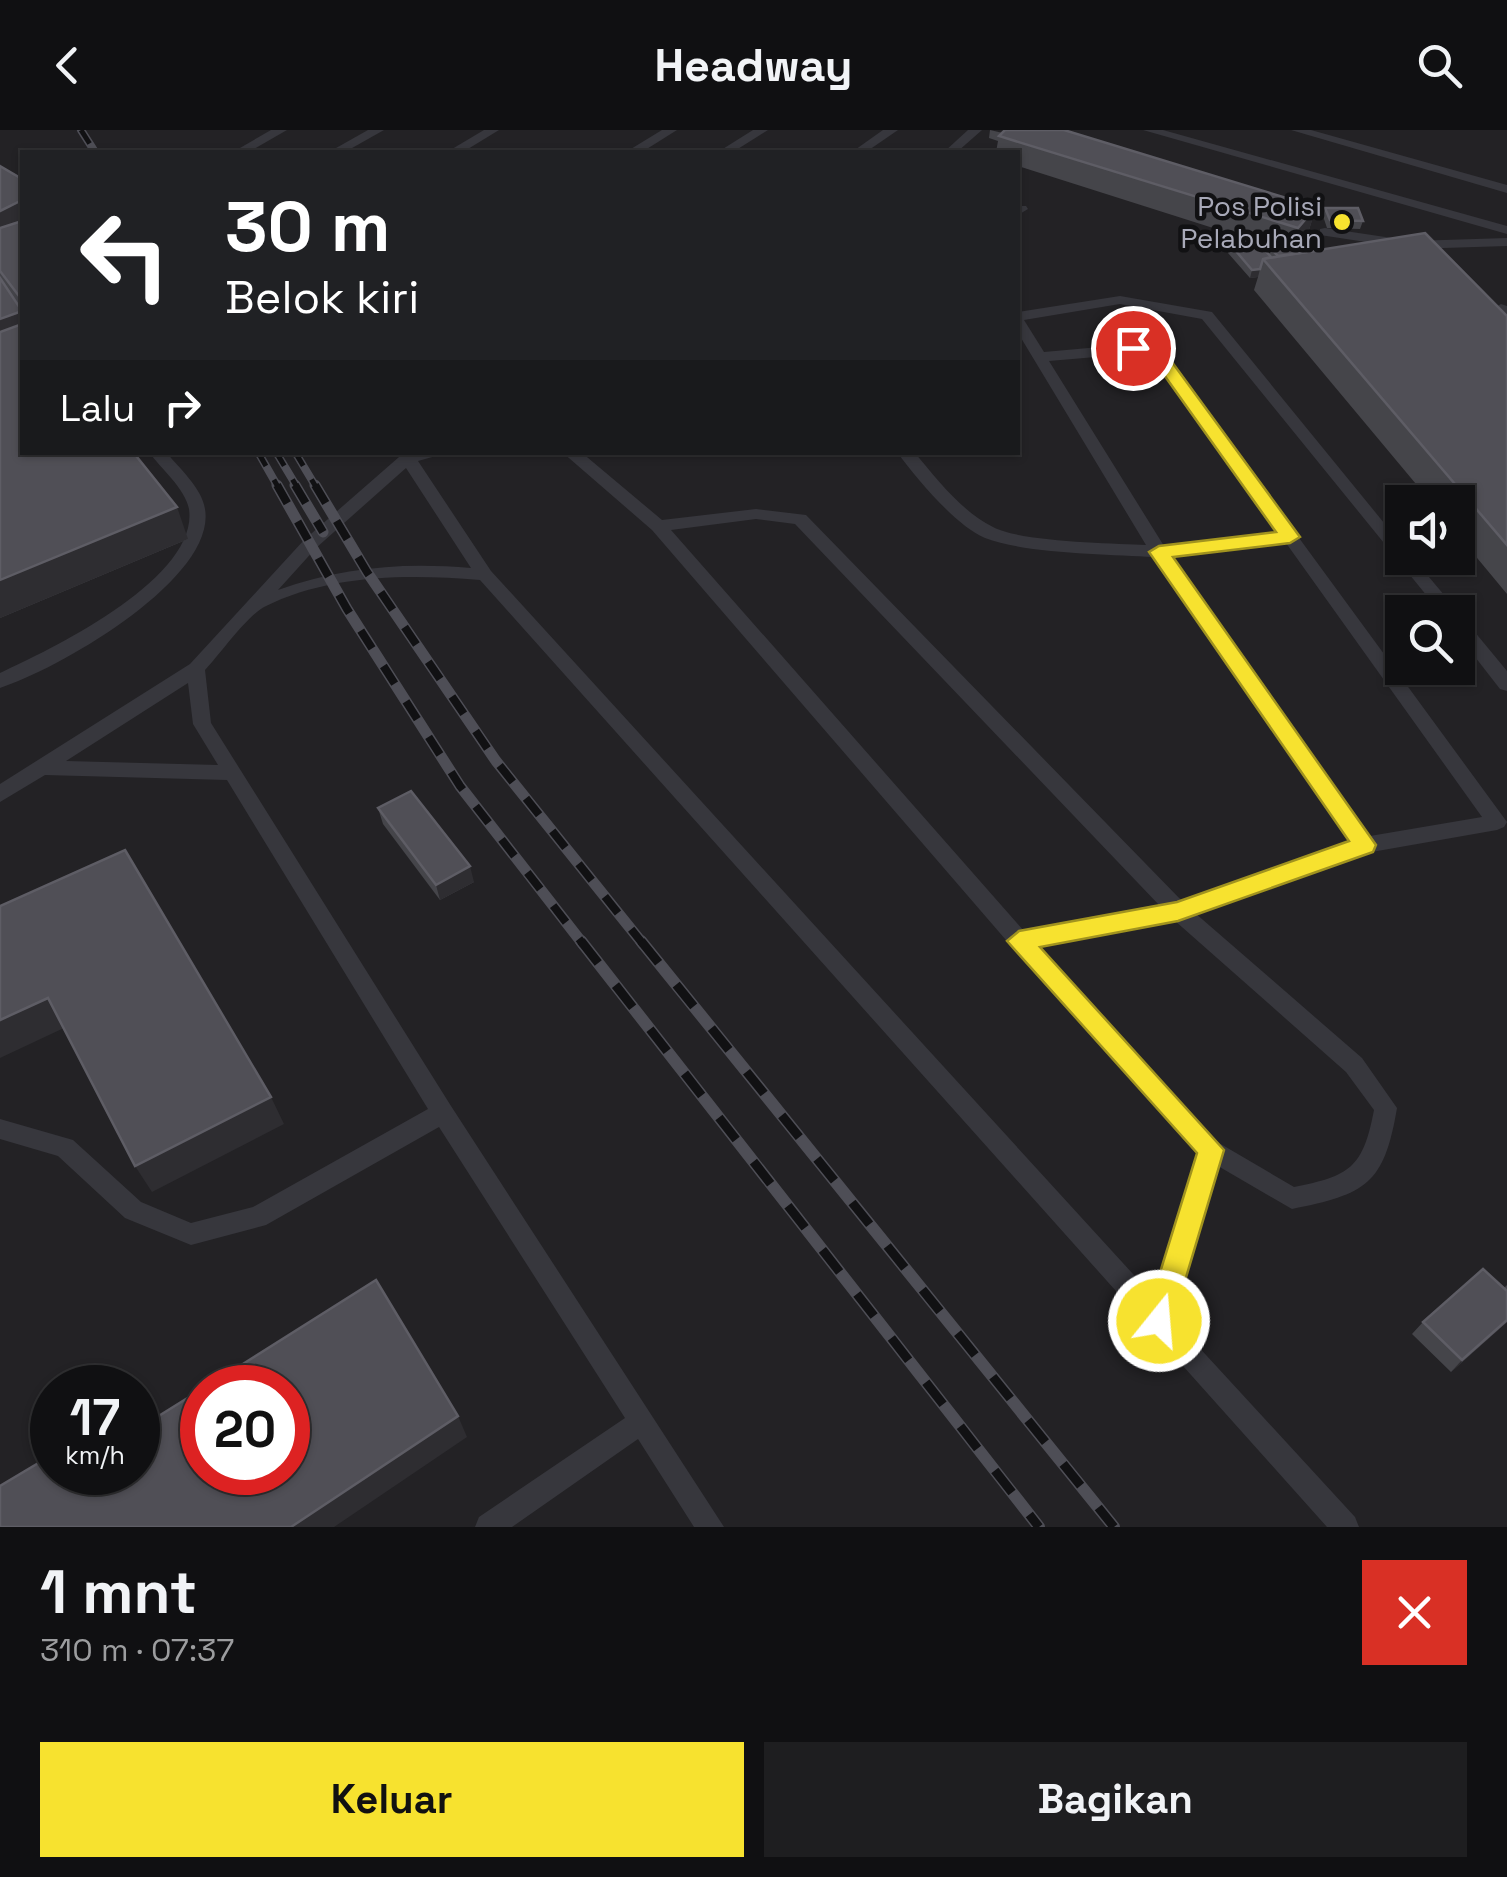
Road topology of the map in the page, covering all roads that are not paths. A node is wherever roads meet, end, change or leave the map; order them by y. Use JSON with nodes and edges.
{"nodes":[{"id":1,"x":281,"y":130,"type":"edge"},
{"id":2,"x":378,"y":130,"type":"edge"},
{"id":3,"x":493,"y":130,"type":"edge"},
{"id":4,"x":671,"y":130,"type":"edge"},
{"id":5,"x":762,"y":130,"type":"edge"},
{"id":6,"x":892,"y":130,"type":"edge"},
{"id":7,"x":976,"y":130,"type":"edge"},
{"id":8,"x":1149,"y":130,"type":"edge"},
{"id":9,"x":1297,"y":130,"type":"edge"},
{"id":10,"x":244,"y":150,"type":"edge"},
{"id":11,"x":340,"y":150,"type":"edge"},
{"id":12,"x":458,"y":150,"type":"edge"},
{"id":13,"x":636,"y":150,"type":"edge"},
{"id":14,"x":728,"y":150,"type":"edge"},
{"id":15,"x":861,"y":150,"type":"edge"},
{"id":16,"x":952,"y":150,"type":"edge"},
{"id":17,"x":1507,"y":188,"type":"edge"},
{"id":18,"x":1507,"y":230,"type":"edge"},
{"id":19,"x":1325,"y":232,"type":"dead end"},
{"id":20,"x":1507,"y":242,"type":"edge"},
{"id":21,"x":1020,"y":319,"type":"edge"},
{"id":22,"x":1020,"y":322,"type":"edge"},
{"id":23,"x":1040,"y":357,"type":"junction"},
{"id":24,"x":159,"y":455,"type":"edge"},
{"id":25,"x":408,"y":455,"type":"edge"},
{"id":26,"x":410,"y":455,"type":"edge"},
{"id":27,"x":574,"y":455,"type":"edge"},
{"id":28,"x":907,"y":455,"type":"edge"},
{"id":29,"x":658,"y":526,"type":"junction"},
{"id":30,"x":1385,"y":534,"type":"edge"},
{"id":31,"x":1290,"y":537,"type":"junction"},
{"id":32,"x":1159,"y":552,"type":"junction"},
{"id":33,"x":1419,"y":575,"type":"edge"},
{"id":34,"x":485,"y":576,"type":"junction"},
{"id":35,"x":1435,"y":595,"type":"edge"},
{"id":36,"x":262,"y":602,"type":"junction"},
{"id":37,"x":1475,"y":644,"type":"edge"},
{"id":38,"x":196,"y":670,"type":"junction"},
{"id":39,"x":0,"y":681,"type":"edge"},
{"id":40,"x":1507,"y":684,"type":"edge"},
{"id":41,"x":44,"y":768,"type":"junction"},
{"id":42,"x":228,"y":772,"type":"junction"},
{"id":43,"x":0,"y":794,"type":"edge"},
{"id":44,"x":1502,"y":820,"type":"edge"},
{"id":45,"x":1364,"y":845,"type":"junction"},
{"id":46,"x":1178,"y":912,"type":"junction"},
{"id":47,"x":1019,"y":941,"type":"junction"},
{"id":48,"x":443,"y":1114,"type":"junction"},
{"id":49,"x":0,"y":1129,"type":"edge"},
{"id":50,"x":1211,"y":1150,"type":"junction"},
{"id":51,"x":1159,"y":1321,"type":"junction"},
{"id":52,"x":642,"y":1422,"type":"junction"},
{"id":53,"x":489,"y":1527,"type":"edge"},
{"id":54,"x":710,"y":1527,"type":"edge"},
{"id":55,"x":1345,"y":1527,"type":"edge"}],
"edges":[{"from":1,"to":10,"type":"lane"},
{"from":2,"to":11,"type":"lane"},
{"from":3,"to":12,"type":"lane"},
{"from":4,"to":13,"type":"lane"},
{"from":5,"to":14,"type":"lane"},
{"from":6,"to":15,"type":"lane"},
{"from":7,"to":16,"type":"lane"},
{"from":8,"to":18,"type":"lane"},
{"from":9,"to":17,"type":"lane"},
{"from":19,"to":20,"type":"lane"},
{"from":21,"to":30,"type":"lane"},
{"from":22,"to":23,"type":"lane"},
{"from":23,"to":31,"type":"lane"},
{"from":23,"to":32,"type":"lane"},
{"from":24,"to":39,"type":"lane"},
{"from":25,"to":36,"type":"lane"},
{"from":26,"to":34,"type":"lane"},
{"from":27,"to":29,"type":"lane"},
{"from":28,"to":32,"type":"lane"},
{"from":29,"to":46,"type":"lane"},
{"from":29,"to":47,"type":"lane"},
{"from":31,"to":32,"type":"lane"},
{"from":31,"to":44,"type":"lane"},
{"from":32,"to":45,"type":"lane"},
{"from":33,"to":35,"type":"lane"},
{"from":34,"to":36,"type":"lane"},
{"from":34,"to":51,"type":"lane"},
{"from":36,"to":38,"type":"lane"},
{"from":37,"to":40,"type":"lane"},
{"from":38,"to":41,"type":"lane"},
{"from":38,"to":42,"type":"lane"},
{"from":41,"to":42,"type":"lane"},
{"from":41,"to":43,"type":"lane"},
{"from":42,"to":48,"type":"lane"},
{"from":44,"to":45,"type":"lane"},
{"from":45,"to":46,"type":"lane"},
{"from":46,"to":47,"type":"lane"},
{"from":46,"to":50,"type":"lane"},
{"from":47,"to":50,"type":"lane"},
{"from":48,"to":49,"type":"lane"},
{"from":48,"to":52,"type":"lane"},
{"from":50,"to":51,"type":"lane"},
{"from":51,"to":55,"type":"lane"},
{"from":52,"to":53,"type":"lane"},
{"from":52,"to":54,"type":"lane"}]}
